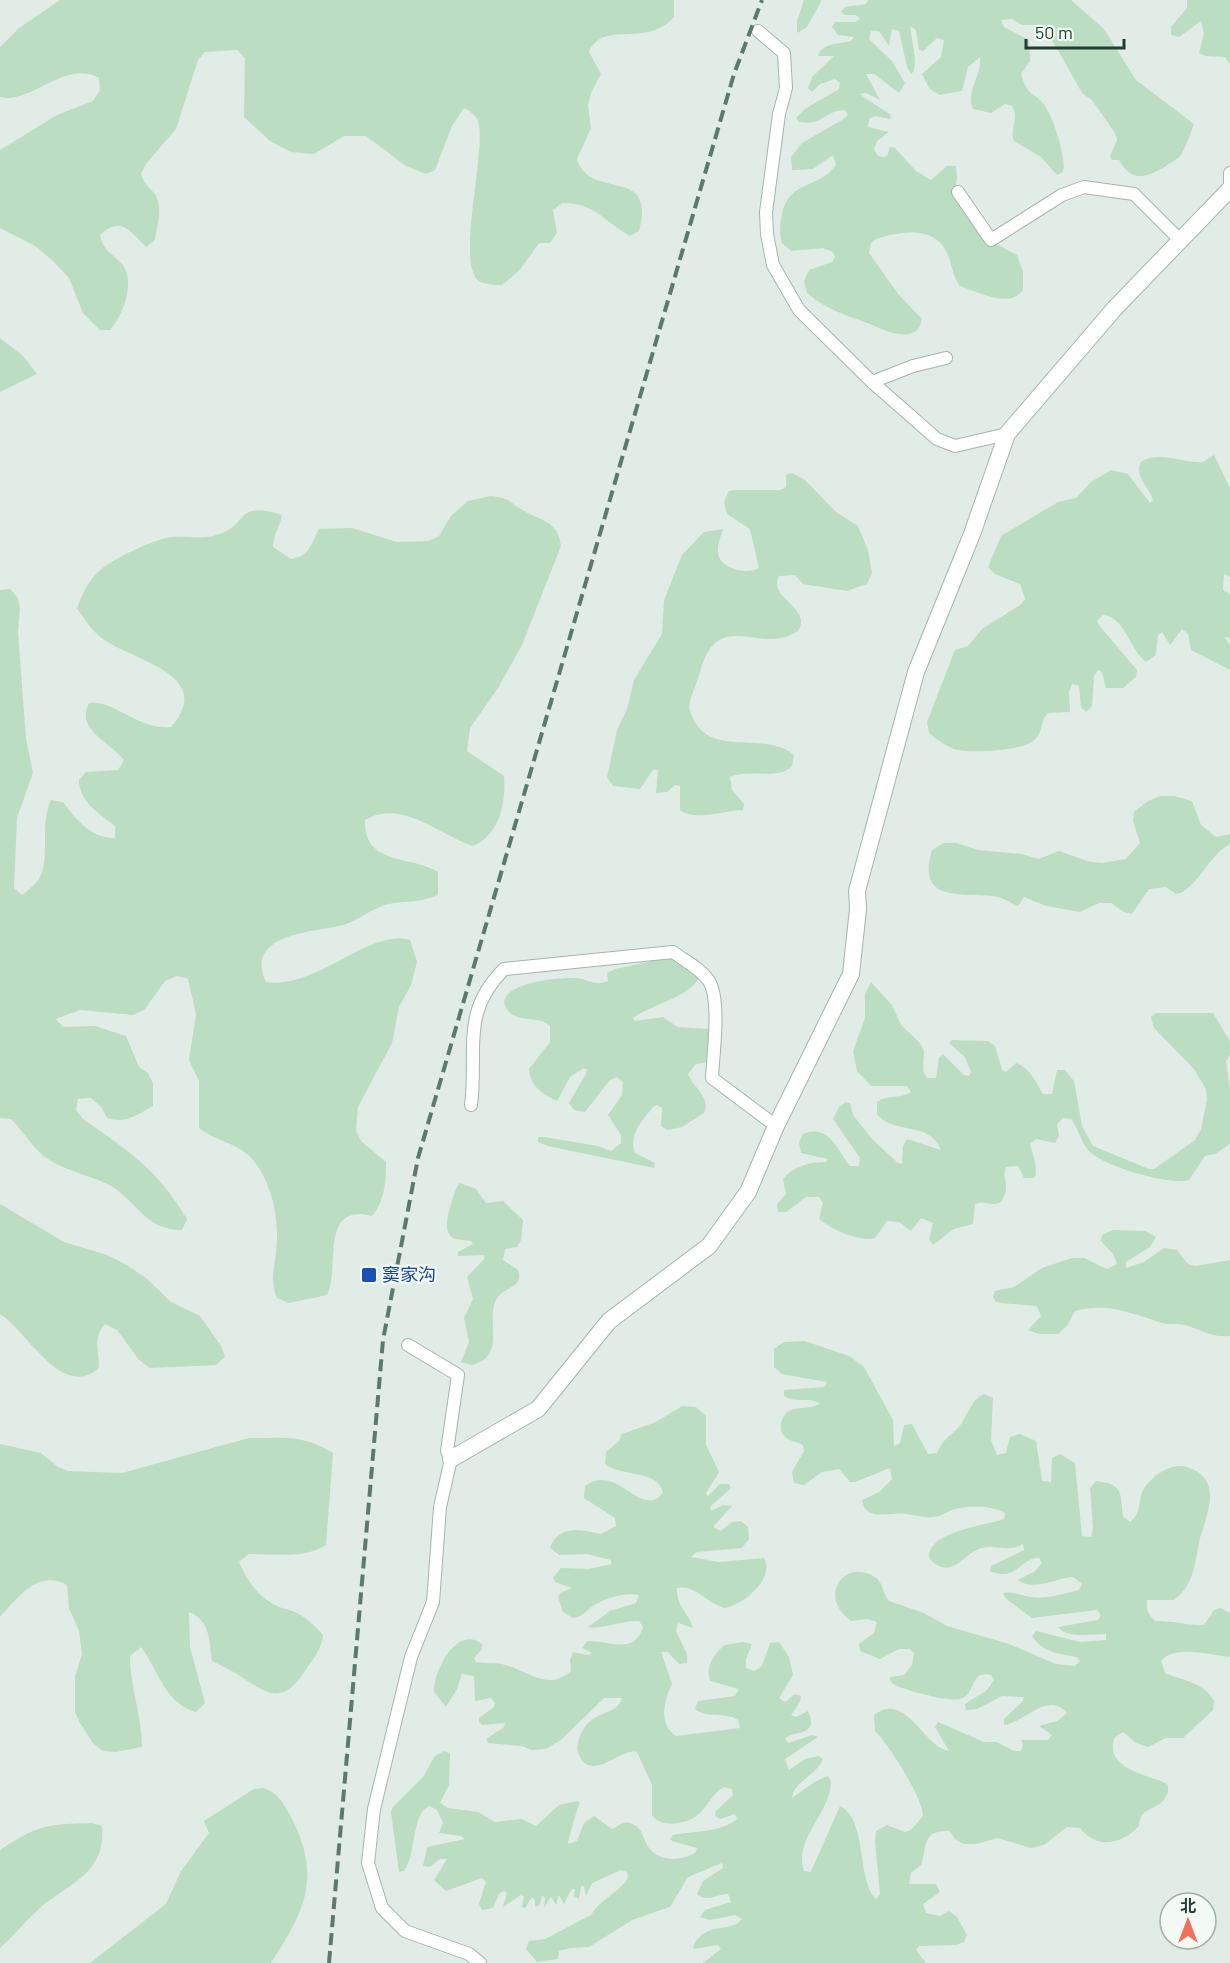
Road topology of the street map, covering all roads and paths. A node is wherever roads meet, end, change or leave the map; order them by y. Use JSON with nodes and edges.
{"nodes":[{"id":1,"x":758,"y":31,"type":"dead end"},
{"id":2,"x":1230,"y":173,"type":"edge"},
{"id":3,"x":1230,"y":183,"type":"edge"},
{"id":4,"x":1230,"y":189,"type":"edge"},
{"id":5,"x":958,"y":192,"type":"dead end"},
{"id":6,"x":1180,"y":240,"type":"junction"},
{"id":7,"x":946,"y":358,"type":"dead end"},
{"id":8,"x":872,"y":382,"type":"junction"},
{"id":9,"x":1007,"y":434,"type":"junction"},
{"id":10,"x":471,"y":1105,"type":"dead end"},
{"id":11,"x":776,"y":1126,"type":"junction"},
{"id":12,"x":408,"y":1345,"type":"dead end"},
{"id":13,"x":451,"y":1459,"type":"junction"},
{"id":14,"x":480,"y":1963,"type":"edge"}],
"edges":[{"from":1,"to":8,"type":"street"},
{"from":2,"to":3,"type":"street"},
{"from":4,"to":6,"type":"street"},
{"from":5,"to":6,"type":"street"},
{"from":6,"to":9,"type":"street"},
{"from":7,"to":8,"type":"street"},
{"from":8,"to":9,"type":"street"},
{"from":9,"to":11,"type":"street"},
{"from":10,"to":11,"type":"street"},
{"from":11,"to":13,"type":"street"},
{"from":12,"to":13,"type":"street"},
{"from":13,"to":14,"type":"street"}]}
